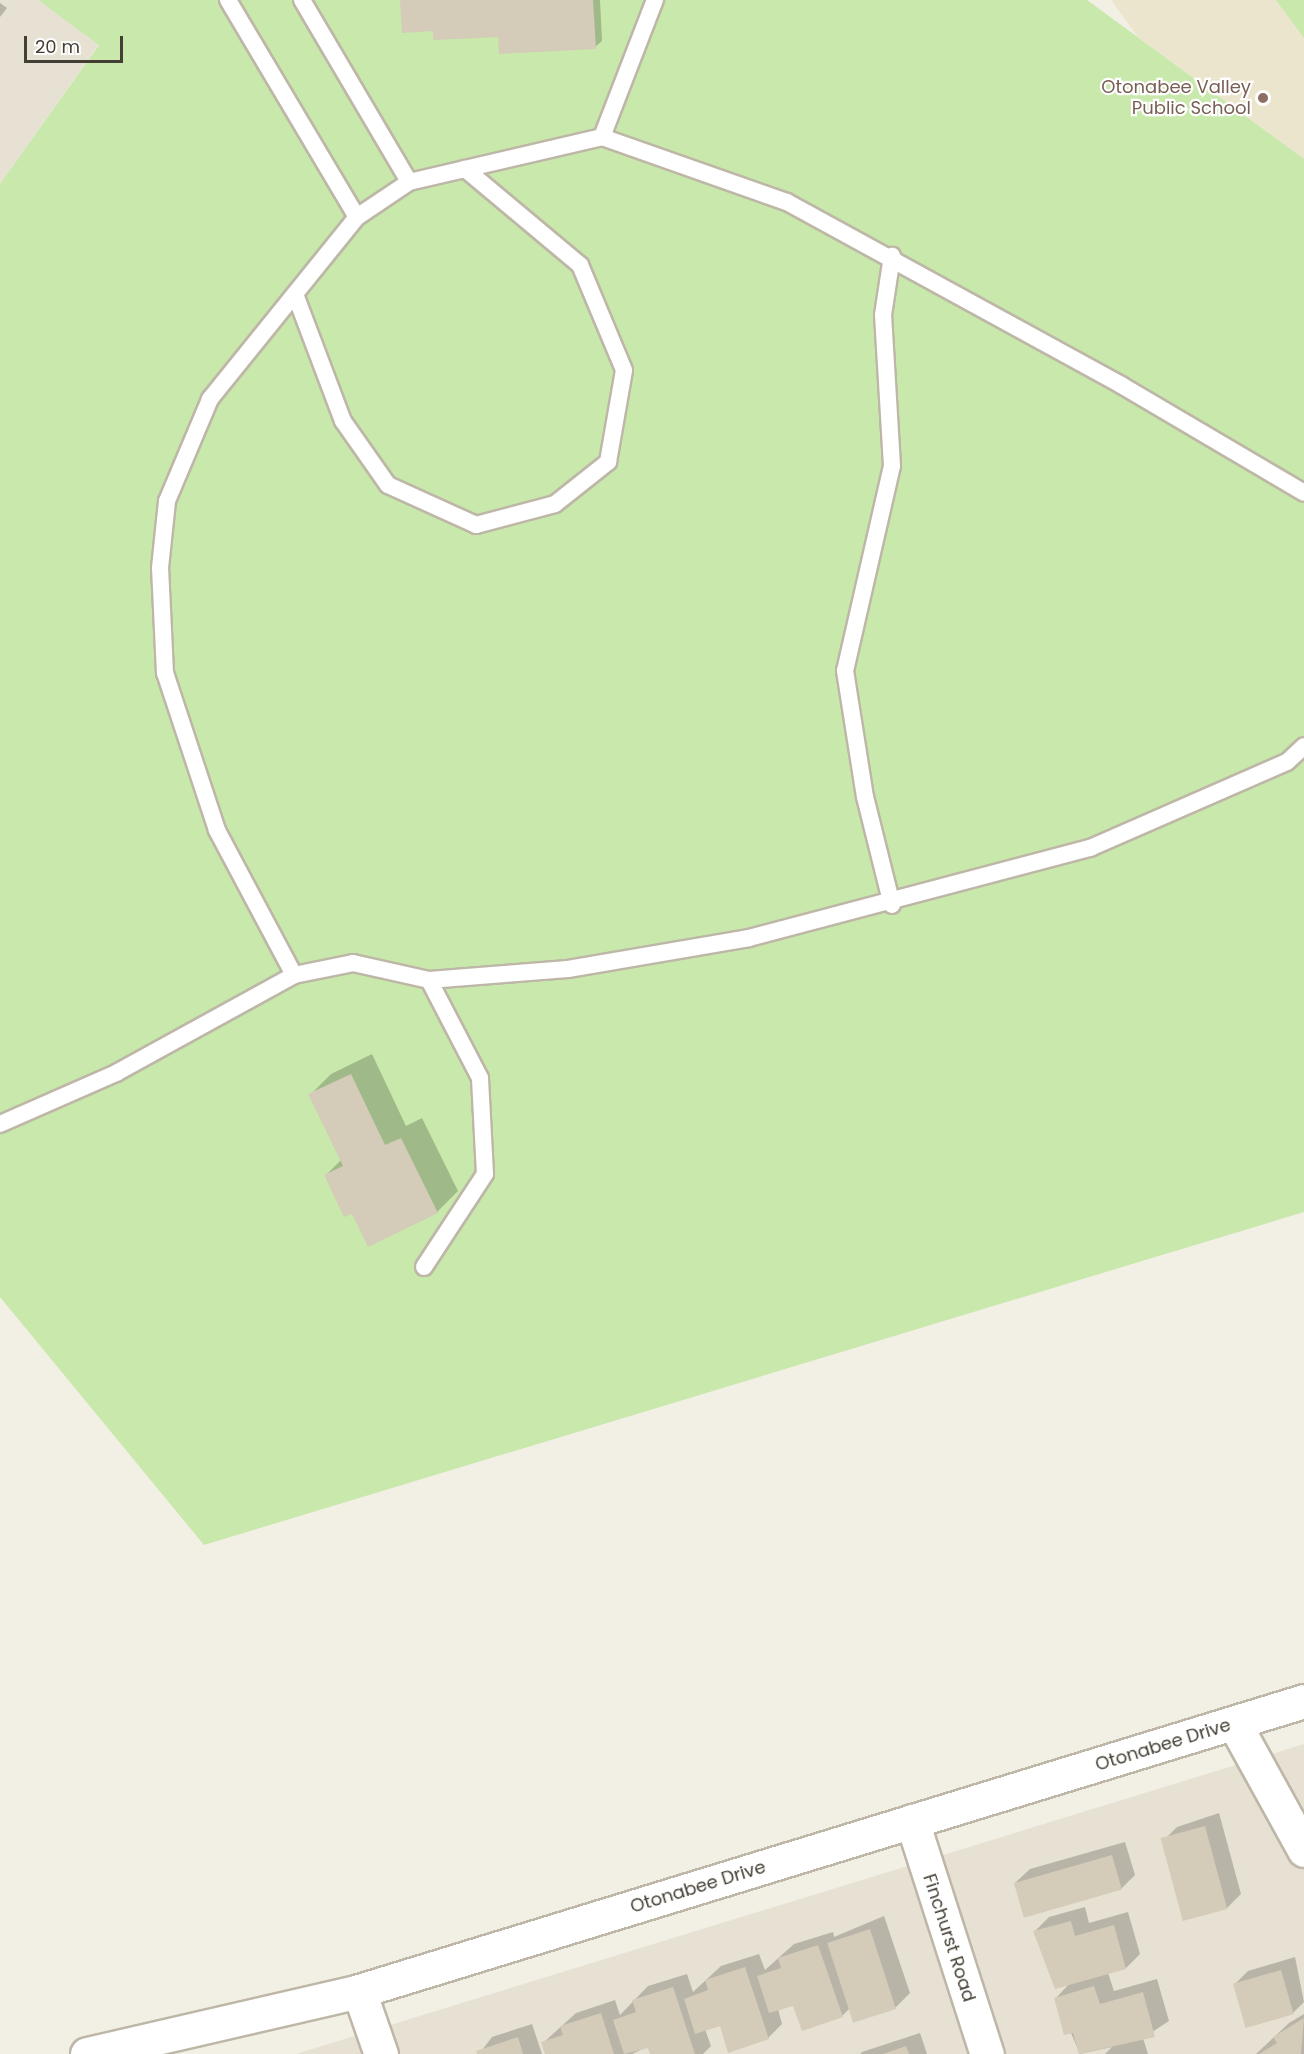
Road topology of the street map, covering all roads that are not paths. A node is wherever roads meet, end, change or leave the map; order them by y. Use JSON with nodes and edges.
{"nodes":[{"id":1,"x":228,"y":0,"type":"edge"},
{"id":2,"x":302,"y":0,"type":"edge"},
{"id":3,"x":656,"y":0,"type":"edge"},
{"id":4,"x":602,"y":137,"type":"junction"},
{"id":5,"x":465,"y":169,"type":"junction"},
{"id":6,"x":410,"y":182,"type":"junction"},
{"id":7,"x":357,"y":217,"type":"junction"},
{"id":8,"x":892,"y":256,"type":"junction"},
{"id":9,"x":295,"y":294,"type":"junction"},
{"id":10,"x":1304,"y":494,"type":"edge"},
{"id":11,"x":1304,"y":746,"type":"edge"},
{"id":12,"x":892,"y":905,"type":"junction"},
{"id":13,"x":294,"y":975,"type":"junction"},
{"id":14,"x":429,"y":980,"type":"junction"},
{"id":15,"x":0,"y":1124,"type":"edge"},
{"id":16,"x":424,"y":1267,"type":"dead end"},
{"id":17,"x":1304,"y":1701,"type":"edge"},
{"id":18,"x":1234,"y":1723,"type":"junction"},
{"id":19,"x":912,"y":1821,"type":"junction"},
{"id":20,"x":1304,"y":1850,"type":"edge"},
{"id":21,"x":359,"y":1991,"type":"junction"},
{"id":22,"x":87,"y":2054,"type":"edge"},
{"id":23,"x":381,"y":2054,"type":"edge"},
{"id":24,"x":987,"y":2054,"type":"edge"}],
"edges":[{"from":1,"to":7,"type":"lane"},
{"from":2,"to":6,"type":"lane"},
{"from":3,"to":4,"type":"lane"},
{"from":4,"to":5,"type":"lane"},
{"from":4,"to":8,"type":"lane"},
{"from":5,"to":6,"type":"lane"},
{"from":5,"to":9,"type":"lane"},
{"from":6,"to":7,"type":"lane"},
{"from":7,"to":9,"type":"lane"},
{"from":8,"to":10,"type":"lane"},
{"from":8,"to":12,"type":"lane"},
{"from":9,"to":13,"type":"lane"},
{"from":11,"to":12,"type":"lane"},
{"from":12,"to":14,"type":"lane"},
{"from":13,"to":14,"type":"lane"},
{"from":13,"to":15,"type":"lane"},
{"from":14,"to":16,"type":"lane"},
{"from":17,"to":18,"type":"street","name":"Otonabee Drive"},
{"from":18,"to":19,"type":"street","name":"Otonabee Drive"},
{"from":18,"to":20,"type":"street"},
{"from":19,"to":21,"type":"street","name":"Otonabee Drive"},
{"from":19,"to":24,"type":"street","name":"Finchurst Road"},
{"from":21,"to":22,"type":"street","name":"Otonabee Drive"},
{"from":21,"to":23,"type":"street"}]}
